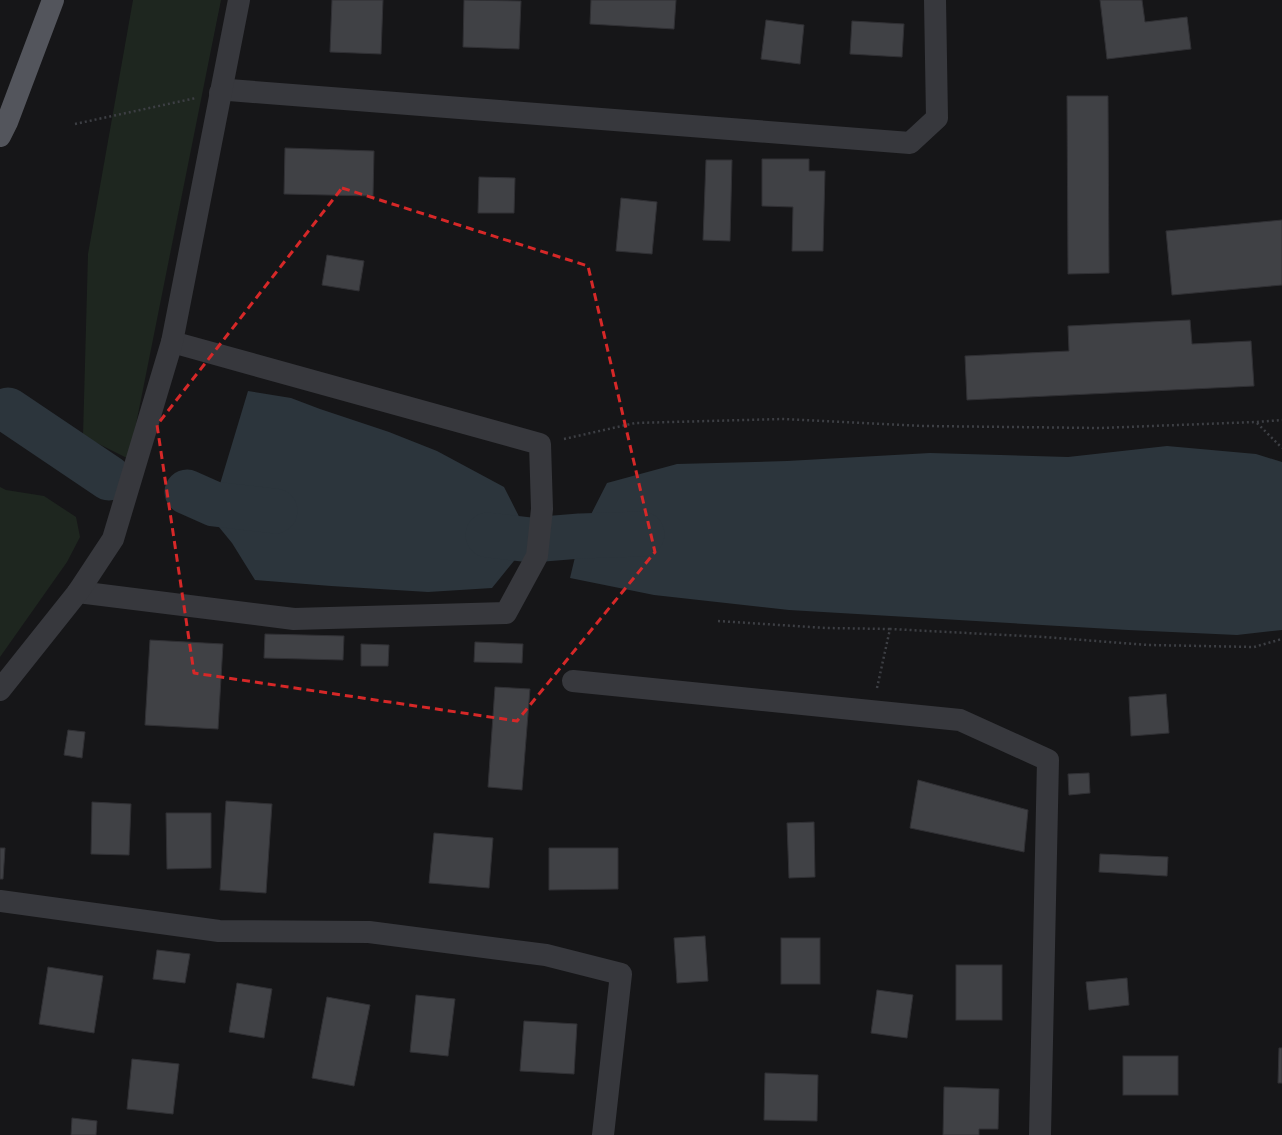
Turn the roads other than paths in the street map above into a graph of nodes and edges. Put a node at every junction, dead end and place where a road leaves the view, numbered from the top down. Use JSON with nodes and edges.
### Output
{"nodes":[{"id":1,"x":53,"y":0,"type":"edge"},
{"id":2,"x":239,"y":0,"type":"edge"},
{"id":3,"x":935,"y":0,"type":"edge"},
{"id":4,"x":220,"y":93,"type":"junction"},
{"id":5,"x":0,"y":136,"type":"edge"},
{"id":6,"x":172,"y":342,"type":"junction"},
{"id":7,"x":78,"y":592,"type":"junction"},
{"id":8,"x":573,"y":681,"type":"dead end"},
{"id":9,"x":0,"y":690,"type":"edge"},
{"id":10,"x":0,"y":901,"type":"edge"},
{"id":11,"x":603,"y":1135,"type":"edge"},
{"id":12,"x":1040,"y":1135,"type":"edge"}],
"edges":[{"from":1,"to":5,"type":"main road"},
{"from":2,"to":4,"type":"lane"},
{"from":3,"to":4,"type":"lane"},
{"from":4,"to":6,"type":"lane"},
{"from":6,"to":7,"type":"lane"},
{"from":6,"to":7,"type":"lane"},
{"from":7,"to":9,"type":"lane"},
{"from":8,"to":12,"type":"lane"},
{"from":10,"to":11,"type":"lane"}]}
